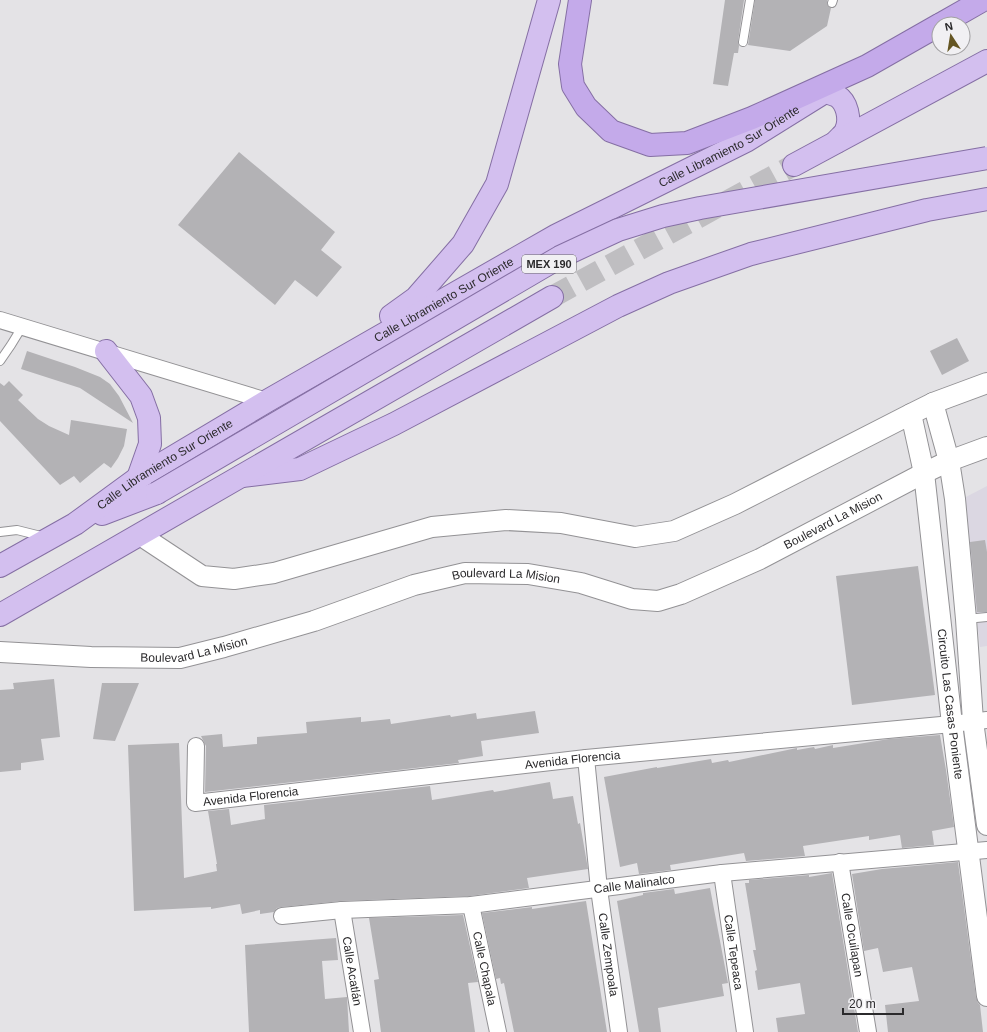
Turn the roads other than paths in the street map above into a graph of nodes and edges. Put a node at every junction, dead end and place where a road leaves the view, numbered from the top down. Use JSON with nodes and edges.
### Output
{"nodes":[{"id":1,"x":549,"y":0,"type":"edge"},
{"id":2,"x":580,"y":0,"type":"edge"},
{"id":3,"x":750,"y":0,"type":"edge"},
{"id":4,"x":983,"y":0,"type":"edge"},
{"id":5,"x":955,"y":16,"type":"edge"},
{"id":6,"x":931,"y":30,"type":"edge"},
{"id":7,"x":743,"y":42,"type":"dead end"},
{"id":8,"x":987,"y":61,"type":"edge"},
{"id":9,"x":867,"y":66,"type":"junction"},
{"id":10,"x":825,"y":92,"type":"junction"},
{"id":11,"x":836,"y":142,"type":"junction"},
{"id":12,"x":987,"y":158,"type":"edge"},
{"id":13,"x":794,"y":165,"type":"tunnel mouth"},
{"id":14,"x":987,"y":199,"type":"edge"},
{"id":15,"x":552,"y":297,"type":"tunnel mouth"},
{"id":16,"x":0,"y":320,"type":"edge"},
{"id":17,"x":22,"y":327,"type":"junction"},
{"id":18,"x":106,"y":351,"type":"junction"},
{"id":19,"x":0,"y":361,"type":"edge"},
{"id":20,"x":318,"y":372,"type":"junction"},
{"id":21,"x":987,"y":383,"type":"edge"},
{"id":22,"x":267,"y":401,"type":"junction"},
{"id":23,"x":933,"y":403,"type":"junction"},
{"id":24,"x":911,"y":414,"type":"junction"},
{"id":25,"x":987,"y":447,"type":"edge"},
{"id":26,"x":949,"y":461,"type":"junction"},
{"id":27,"x":924,"y":473,"type":"junction"},
{"id":28,"x":242,"y":476,"type":"junction"},
{"id":29,"x":138,"y":478,"type":"junction"},
{"id":30,"x":75,"y":524,"type":"junction"},
{"id":31,"x":0,"y":532,"type":"edge"},
{"id":32,"x":140,"y":535,"type":"junction"},
{"id":33,"x":50,"y":538,"type":"junction"},
{"id":34,"x":0,"y":566,"type":"edge"},
{"id":35,"x":0,"y":615,"type":"edge"},
{"id":36,"x":987,"y":618,"type":"edge"},
{"id":37,"x":966,"y":619,"type":"junction"},
{"id":38,"x":0,"y":652,"type":"edge"},
{"id":39,"x":980,"y":720,"type":"edge"},
{"id":40,"x":952,"y":724,"type":"junction"},
{"id":41,"x":196,"y":746,"type":"dead end"},
{"id":42,"x":586,"y":758,"type":"junction"},
{"id":43,"x":987,"y":825,"type":"edge"},
{"id":44,"x":978,"y":851,"type":"edge"},
{"id":45,"x":840,"y":862,"type":"junction"},
{"id":46,"x":722,"y":873,"type":"junction"},
{"id":47,"x":599,"y":889,"type":"junction"},
{"id":48,"x":471,"y":905,"type":"junction"},
{"id":49,"x":342,"y":910,"type":"junction"},
{"id":50,"x":282,"y":916,"type":"dead end"},
{"id":51,"x":987,"y":996,"type":"edge"},
{"id":52,"x":362,"y":1032,"type":"edge"},
{"id":53,"x":498,"y":1032,"type":"edge"},
{"id":54,"x":619,"y":1032,"type":"edge"},
{"id":55,"x":745,"y":1032,"type":"edge"},
{"id":56,"x":868,"y":1032,"type":"edge"}],
"edges":[{"from":1,"to":20,"type":"main road"},
{"from":2,"to":9,"type":"highway"},
{"from":3,"to":7,"type":"lane"},
{"from":4,"to":5,"type":"highway","name":"Calle Libramiento Sur Oriente"},
{"from":6,"to":9,"type":"highway","name":"Calle Libramiento Sur Oriente"},
{"from":8,"to":11,"type":"main road"},
{"from":9,"to":10,"type":"main road","name":"Calle Libramiento Sur Oriente"},
{"from":10,"to":11,"type":"main road"},
{"from":10,"to":20,"type":"main road","name":"Calle Libramiento Sur Oriente"},
{"from":11,"to":13,"type":"main road"},
{"from":12,"to":30,"type":"main road","number":"MEX 190","bridge":true},
{"from":14,"to":28,"type":"main road"},
{"from":15,"to":28,"type":"main road"},
{"from":16,"to":17,"type":"street"},
{"from":17,"to":18,"type":"street"},
{"from":17,"to":19,"type":"lane"},
{"from":18,"to":22,"type":"street"},
{"from":18,"to":29,"type":"main road"},
{"from":20,"to":22,"type":"main road","name":"Calle Libramiento Sur Oriente"},
{"from":21,"to":23,"type":"street"},
{"from":22,"to":29,"type":"main road","name":"Calle Libramiento Sur Oriente"},
{"from":23,"to":24,"type":"street"},
{"from":23,"to":26,"type":"street","name":"Circuito Las Casas Poniente"},
{"from":24,"to":27,"type":"street","name":"Circuito Las Casas Poniente"},
{"from":24,"to":32,"type":"street"},
{"from":25,"to":26,"type":"street","name":"Boulevard La Mision"},
{"from":26,"to":27,"type":"street","name":"Boulevard La Mision"},
{"from":26,"to":37,"type":"street","name":"Circuito Las Casas Poniente"},
{"from":27,"to":38,"type":"street","name":"Boulevard La Mision"},
{"from":27,"to":40,"type":"street","name":"Circuito Las Casas Poniente"},
{"from":28,"to":32,"type":"main road"},
{"from":29,"to":30,"type":"main road","name":"Calle Libramiento Sur Oriente"},
{"from":30,"to":33,"type":"main road","name":"Calle Libramiento Sur Oriente"},
{"from":31,"to":33,"type":"lane"},
{"from":32,"to":35,"type":"main road"},
{"from":33,"to":34,"type":"main road","name":"Calle Libramiento Sur Oriente"},
{"from":36,"to":37,"type":"lane"},
{"from":37,"to":39,"type":"street","name":"Circuito Las Casas Poniente"},
{"from":39,"to":40,"type":"street","name":"Avenida Florencia"},
{"from":39,"to":43,"type":"street","name":"Circuito Las Casas Poniente"},
{"from":40,"to":42,"type":"street","name":"Avenida Florencia"},
{"from":40,"to":44,"type":"street","name":"Circuito Las Casas Poniente"},
{"from":41,"to":42,"type":"street","name":"Avenida Florencia"},
{"from":42,"to":47,"type":"street","name":"Calle Zempoala"},
{"from":44,"to":45,"type":"street","name":"Calle Malinalco"},
{"from":44,"to":51,"type":"street","name":"Circuito Las Casas Poniente"},
{"from":45,"to":46,"type":"street","name":"Calle Malinalco"},
{"from":45,"to":56,"type":"street","name":"Calle Ocuilapan"},
{"from":46,"to":47,"type":"street","name":"Calle Malinalco"},
{"from":46,"to":55,"type":"street","name":"Calle Tepeaca"},
{"from":47,"to":48,"type":"street","name":"Calle Malinalco"},
{"from":47,"to":54,"type":"street","name":"Calle Zempoala"},
{"from":48,"to":49,"type":"street","name":"Calle Malinalco"},
{"from":48,"to":53,"type":"street","name":"Calle Chapala"},
{"from":49,"to":50,"type":"street","name":"Calle Malinalco"},
{"from":49,"to":52,"type":"street","name":"Calle Acatlán"}]}
